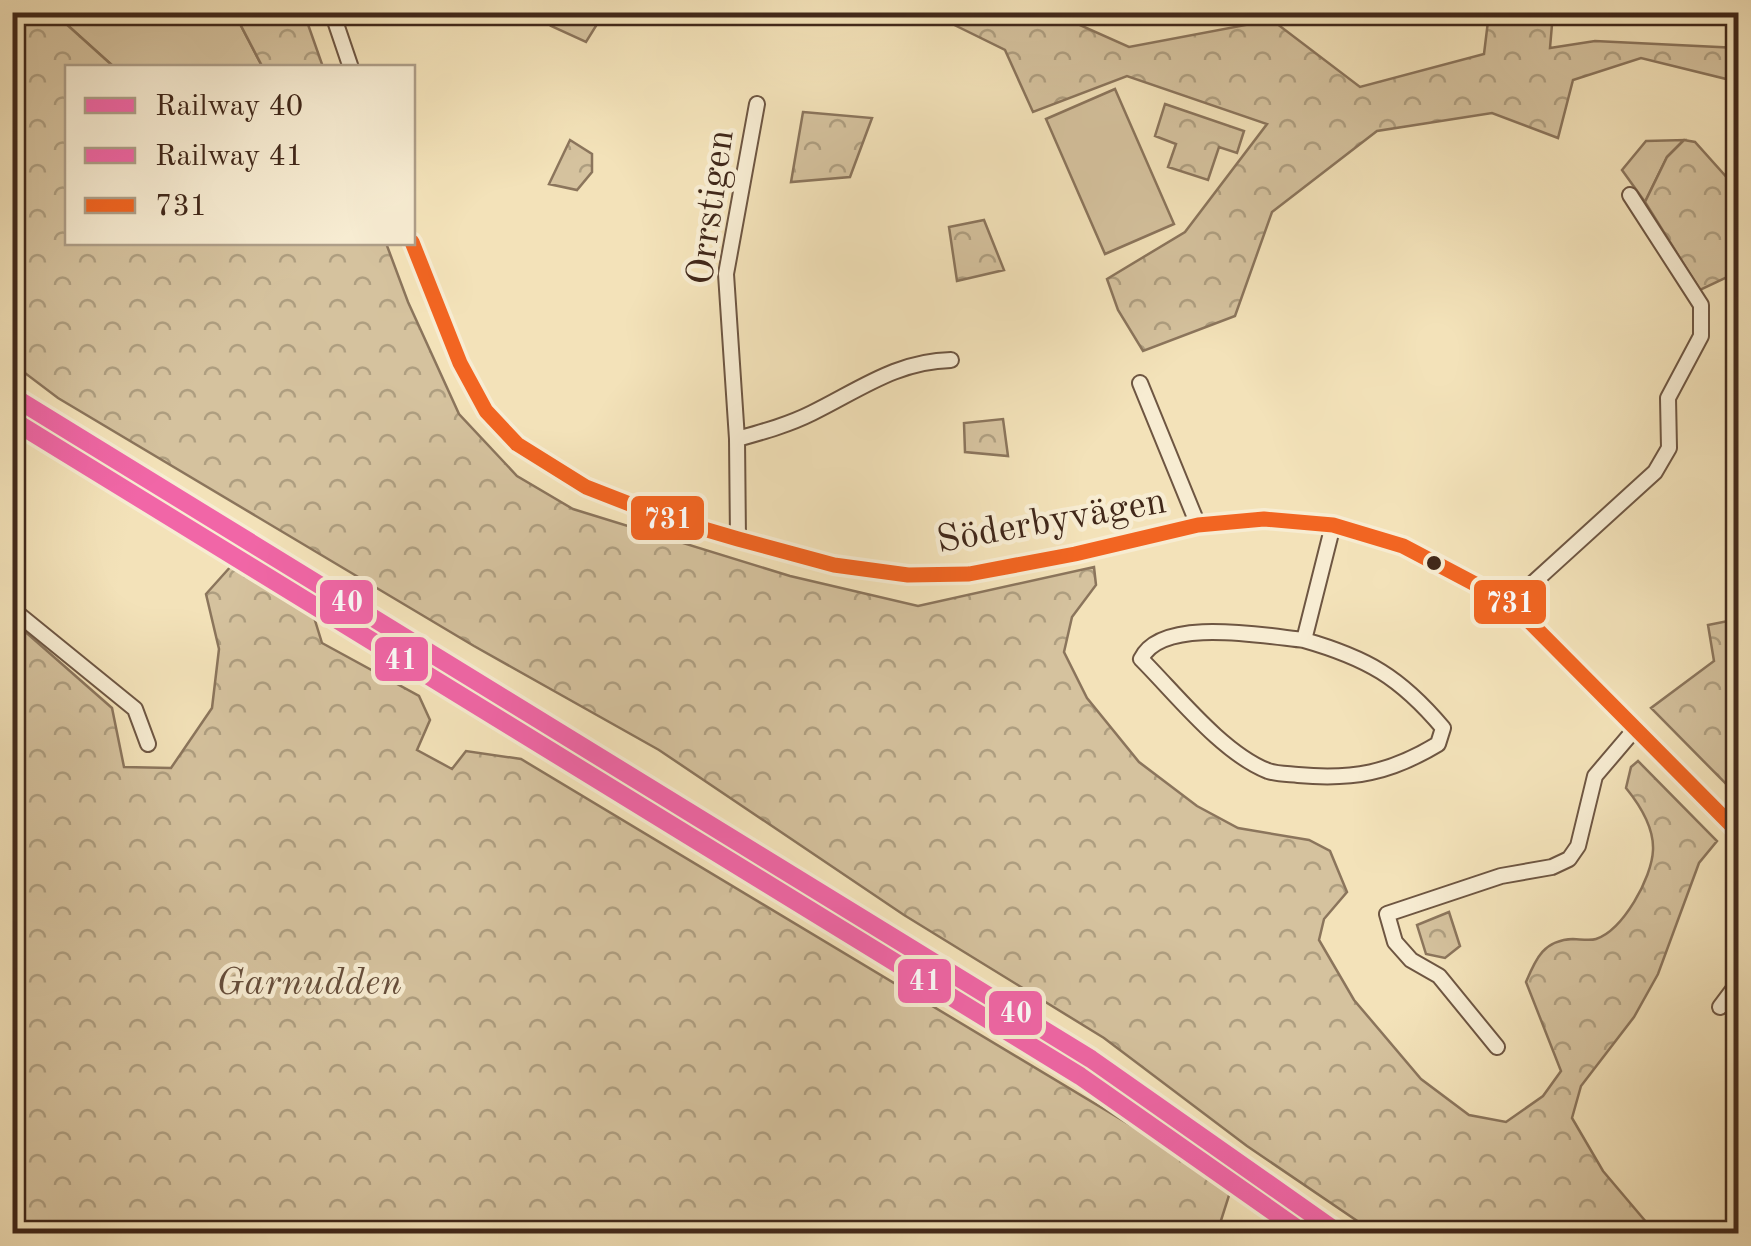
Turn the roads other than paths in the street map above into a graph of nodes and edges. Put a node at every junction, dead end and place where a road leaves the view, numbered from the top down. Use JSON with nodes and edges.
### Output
{"nodes":[{"id":1,"x":332,"y":12,"type":"edge"},
{"id":2,"x":350,"y":65,"type":"edge"},
{"id":3,"x":756,"y":104,"type":"dead end"},
{"id":4,"x":1630,"y":195,"type":"dead end"},
{"id":5,"x":413,"y":245,"type":"edge"},
{"id":6,"x":952,"y":360,"type":"dead end"},
{"id":7,"x":1140,"y":383,"type":"dead end"},
{"id":8,"x":737,"y":440,"type":"junction"},
{"id":9,"x":1198,"y":525,"type":"junction"},
{"id":10,"x":1332,"y":526,"type":"junction"},
{"id":11,"x":738,"y":539,"type":"junction"},
{"id":12,"x":1511,"y":603,"type":"junction"},
{"id":13,"x":12,"y":610,"type":"edge"},
{"id":14,"x":1304,"y":640,"type":"junction"},
{"id":15,"x":142,"y":727,"type":"junction"},
{"id":16,"x":158,"y":727,"type":"dead end"},
{"id":17,"x":1635,"y":729,"type":"junction"},
{"id":18,"x":148,"y":744,"type":"dead end"},
{"id":19,"x":1738,"y":832,"type":"edge"},
{"id":20,"x":1738,"y":983,"type":"edge"},
{"id":21,"x":1720,"y":1007,"type":"dead end"},
{"id":22,"x":1497,"y":1048,"type":"dead end"}],
"edges":[{"from":1,"to":2,"type":"street"},
{"from":3,"to":8,"type":"street","name":"Orrstigen"},
{"from":4,"to":12,"type":"street"},
{"from":5,"to":11,"type":"street","name":"Söderbyvägen"},
{"from":6,"to":8,"type":"street"},
{"from":7,"to":9,"type":"street"},
{"from":8,"to":11,"type":"street","name":"Orrstigen"},
{"from":9,"to":10,"type":"street","name":"Söderbyvägen"},
{"from":9,"to":11,"type":"street","name":"Söderbyvägen"},
{"from":10,"to":12,"type":"street","name":"Söderbyvägen"},
{"from":10,"to":14,"type":"street"},
{"from":12,"to":17,"type":"street","name":"Söderbyvägen"},
{"from":13,"to":15,"type":"street"},
{"from":14,"to":14,"type":"street"},
{"from":15,"to":16,"type":"street"},
{"from":15,"to":18,"type":"street"},
{"from":17,"to":19,"type":"street","name":"Söderbyvägen"},
{"from":17,"to":22,"type":"street"},
{"from":20,"to":21,"type":"street"}]}
